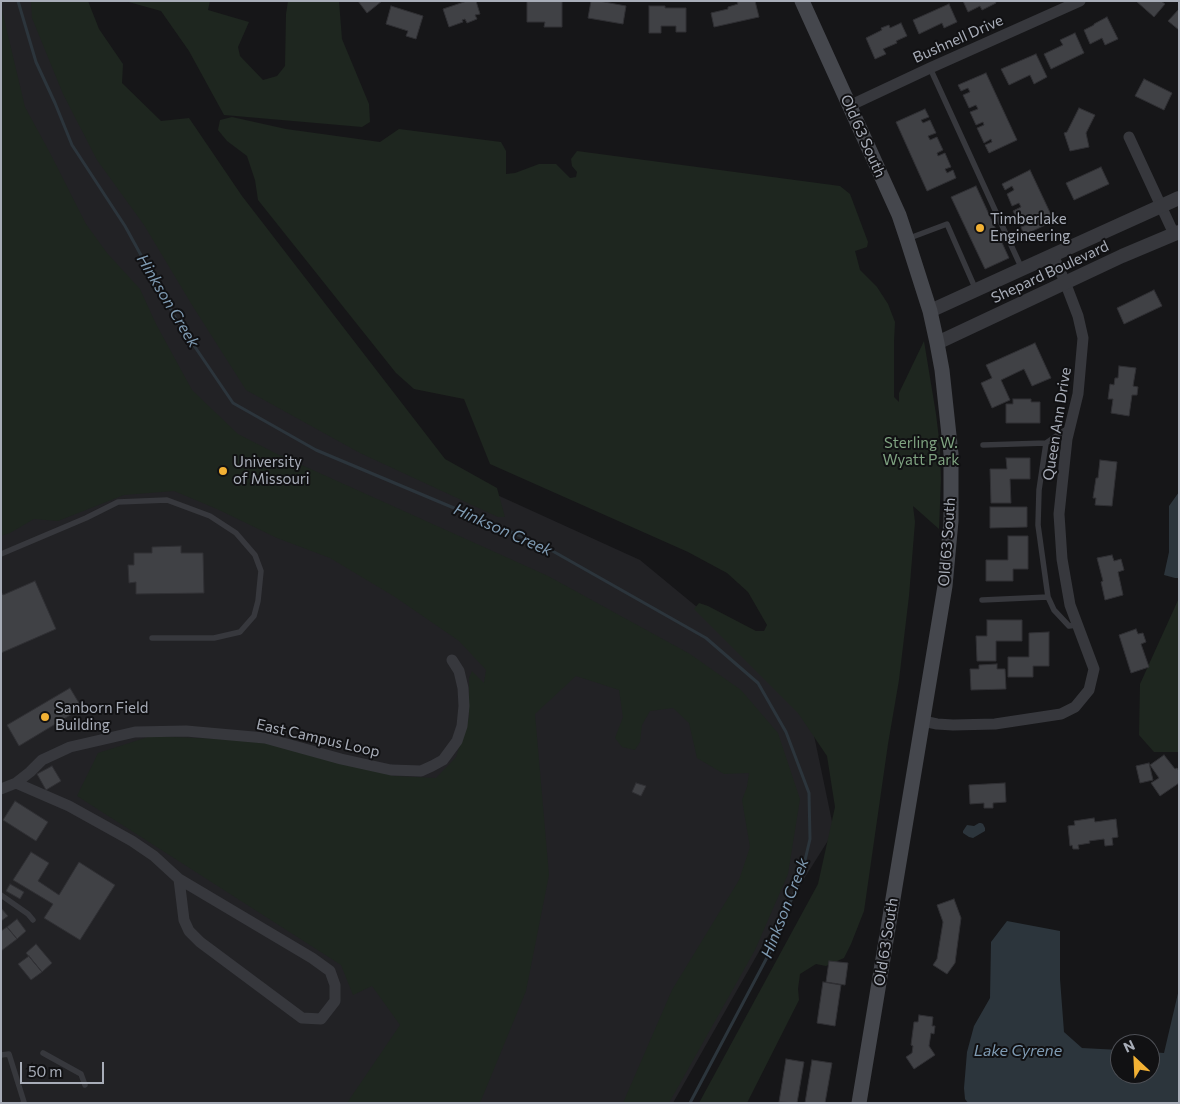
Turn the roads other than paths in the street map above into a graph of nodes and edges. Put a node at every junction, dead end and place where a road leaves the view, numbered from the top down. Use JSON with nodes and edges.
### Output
{"nodes":[{"id":1,"x":802,"y":1,"type":"edge"},
{"id":2,"x":1080,"y":1,"type":"edge"},
{"id":3,"x":930,"y":68,"type":"junction"},
{"id":4,"x":849,"y":106,"type":"junction"},
{"id":5,"x":1129,"y":137,"type":"dead end"},
{"id":6,"x":1179,"y":198,"type":"edge"},
{"id":7,"x":1161,"y":206,"type":"junction"},
{"id":8,"x":1176,"y":233,"type":"edge"},
{"id":9,"x":908,"y":239,"type":"junction"},
{"id":10,"x":1053,"y":255,"type":"junction"},
{"id":11,"x":1022,"y":268,"type":"junction"},
{"id":12,"x":1065,"y":282,"type":"junction"},
{"id":13,"x":976,"y":290,"type":"junction"},
{"id":14,"x":930,"y":311,"type":"junction"},
{"id":15,"x":937,"y":343,"type":"junction"},
{"id":16,"x":1070,"y":427,"type":"junction"},
{"id":17,"x":1046,"y":443,"type":"junction"},
{"id":18,"x":983,"y":445,"type":"dead end"},
{"id":19,"x":1,"y":554,"type":"edge"},
{"id":20,"x":1048,"y":597,"type":"junction"},
{"id":21,"x":982,"y":600,"type":"dead end"},
{"id":22,"x":1078,"y":625,"type":"junction"},
{"id":23,"x":152,"y":638,"type":"dead end"},
{"id":24,"x":452,"y":660,"type":"dead end"},
{"id":25,"x":923,"y":721,"type":"junction"},
{"id":26,"x":16,"y":783,"type":"junction"},
{"id":27,"x":1,"y":789,"type":"edge"},
{"id":28,"x":179,"y":879,"type":"junction"},
{"id":29,"x":1,"y":894,"type":"edge"},
{"id":30,"x":33,"y":920,"type":"dead end"},
{"id":31,"x":43,"y":1053,"type":"dead end"},
{"id":32,"x":1,"y":1055,"type":"edge"},
{"id":33,"x":85,"y":1085,"type":"dead end"},
{"id":34,"x":23,"y":1103,"type":"edge"},
{"id":35,"x":859,"y":1103,"type":"edge"}],
"edges":[{"from":1,"to":4,"type":"main road","name":"Old 63 South"},
{"from":2,"to":3,"type":"street","name":"Bushnell Drive"},
{"from":3,"to":4,"type":"street","name":"Bushnell Drive"},
{"from":3,"to":11,"type":"lane"},
{"from":4,"to":9,"type":"main road","name":"Old 63 South"},
{"from":5,"to":7,"type":"street"},
{"from":6,"to":7,"type":"street","name":"Shepard Boulevard"},
{"from":7,"to":8,"type":"street"},
{"from":7,"to":10,"type":"street","name":"Shepard Boulevard"},
{"from":8,"to":12,"type":"street","name":"Shepard Boulevard"},
{"from":9,"to":13,"type":"lane"},
{"from":9,"to":14,"type":"main road","name":"Old 63 South"},
{"from":10,"to":11,"type":"street","name":"Shepard Boulevard"},
{"from":10,"to":12,"type":"street","name":"Queen Ann Drive"},
{"from":11,"to":13,"type":"street","name":"Shepard Boulevard"},
{"from":12,"to":15,"type":"street","name":"Shepard Boulevard"},
{"from":12,"to":16,"type":"street","name":"Queen Ann Drive"},
{"from":13,"to":14,"type":"street","name":"Shepard Boulevard"},
{"from":14,"to":15,"type":"main road","name":"Old 63 South"},
{"from":15,"to":25,"type":"main road","name":"Old 63 South"},
{"from":16,"to":17,"type":"lane"},
{"from":16,"to":22,"type":"street","name":"Queen Ann Drive"},
{"from":17,"to":18,"type":"lane"},
{"from":17,"to":20,"type":"lane"},
{"from":19,"to":23,"type":"lane"},
{"from":20,"to":21,"type":"lane"},
{"from":20,"to":22,"type":"lane"},
{"from":22,"to":25,"type":"street","name":"Queen Ann Drive"},
{"from":24,"to":26,"type":"street","name":"East Campus Loop"},
{"from":25,"to":35,"type":"main road","name":"Old 63 South"},
{"from":26,"to":27,"type":"street","name":"East Campus Loop"},
{"from":26,"to":28,"type":"street"},
{"from":28,"to":28,"type":"street"},
{"from":29,"to":30,"type":"lane"},
{"from":31,"to":33,"type":"lane"},
{"from":32,"to":34,"type":"lane"}]}
